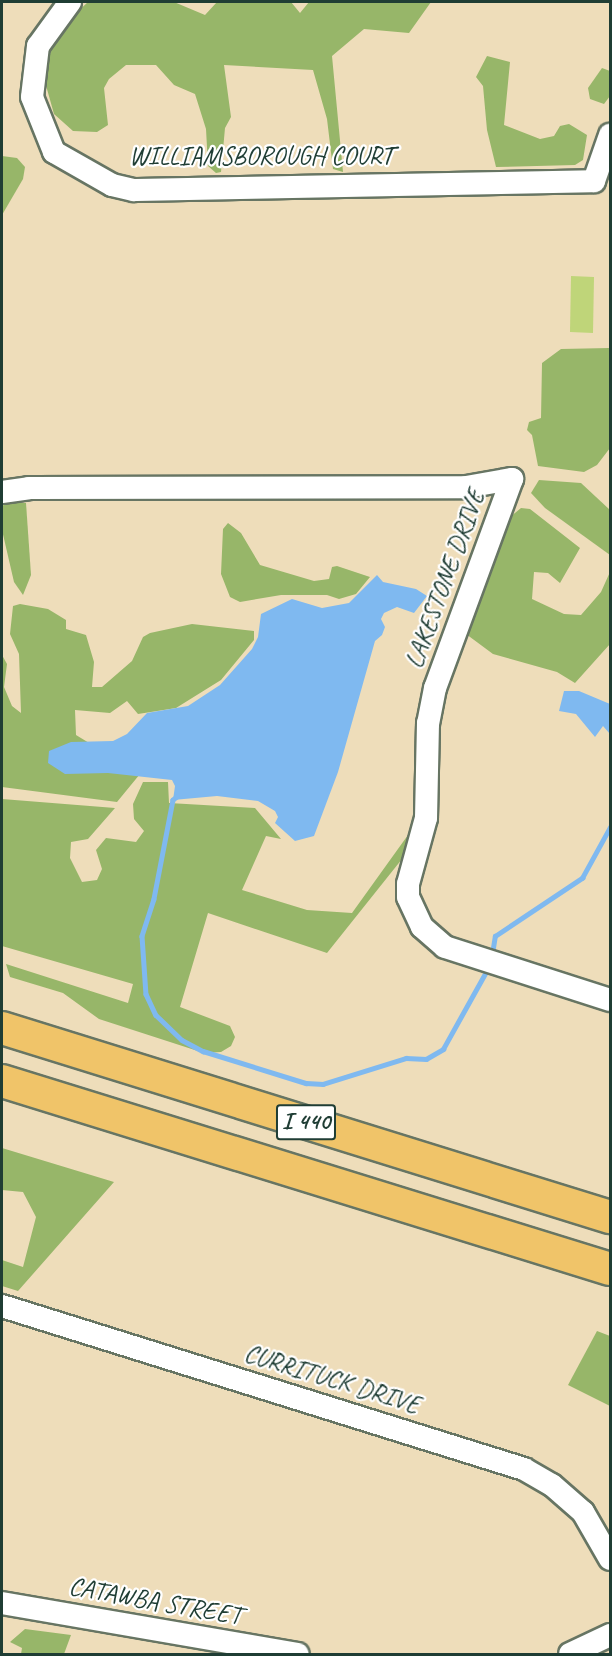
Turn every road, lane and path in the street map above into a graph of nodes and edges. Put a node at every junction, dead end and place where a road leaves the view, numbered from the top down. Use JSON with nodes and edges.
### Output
{"nodes":[{"id":1,"x":70,"y":2,"type":"edge"},
{"id":2,"x":610,"y":135,"type":"edge"},
{"id":3,"x":2,"y":492,"type":"edge"},
{"id":4,"x":610,"y":1000,"type":"edge"},
{"id":5,"x":2,"y":1028,"type":"edge"},
{"id":6,"x":2,"y":1081,"type":"edge"},
{"id":7,"x":610,"y":1217,"type":"edge"},
{"id":8,"x":610,"y":1269,"type":"edge"},
{"id":9,"x":2,"y":1306,"type":"edge"},
{"id":10,"x":610,"y":1559,"type":"edge"},
{"id":11,"x":2,"y":1603,"type":"edge"},
{"id":12,"x":610,"y":1635,"type":"edge"},
{"id":13,"x":298,"y":1654,"type":"edge"},
{"id":14,"x":570,"y":1654,"type":"edge"}],
"edges":[{"from":1,"to":2,"type":"street","name":"WILLIAMSBOROUGH COURT"},
{"from":3,"to":4,"type":"street","name":"LAKESTONE DRIVE"},
{"from":5,"to":7,"type":"highway","number":"I 440"},
{"from":6,"to":8,"type":"highway","number":"I 440"},
{"from":9,"to":10,"type":"street","name":"CURRITUCK DRIVE"},
{"from":11,"to":13,"type":"street","name":"CATAWBA STREET"},
{"from":12,"to":14,"type":"street"}]}
